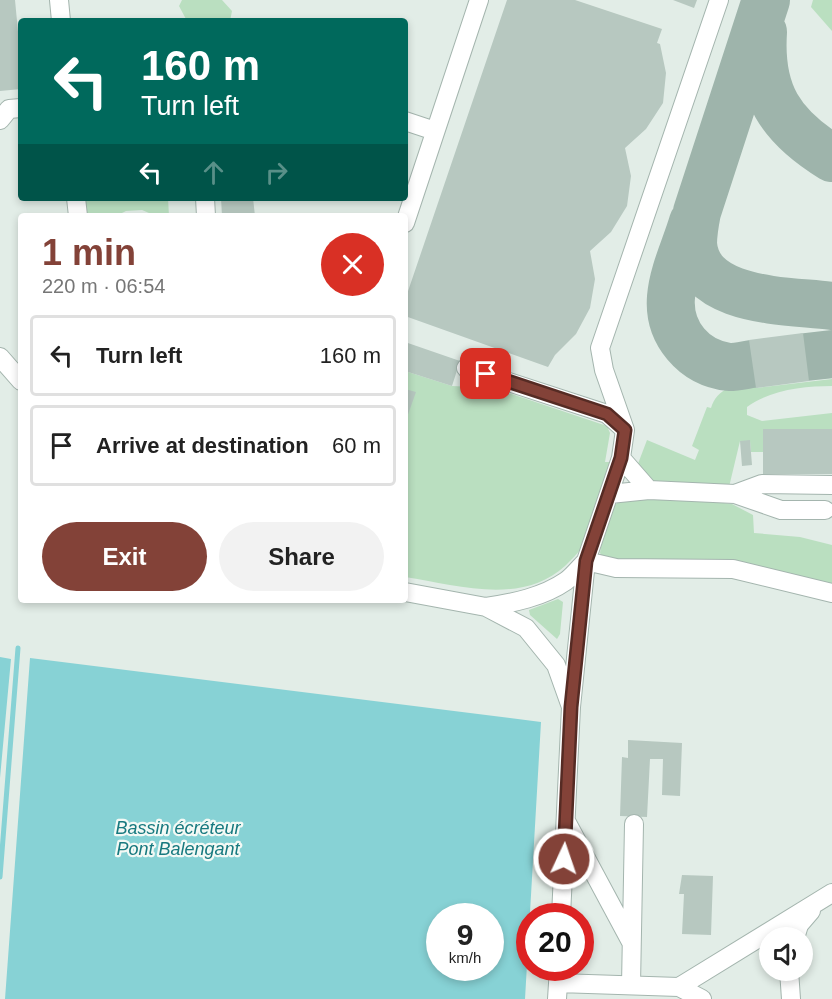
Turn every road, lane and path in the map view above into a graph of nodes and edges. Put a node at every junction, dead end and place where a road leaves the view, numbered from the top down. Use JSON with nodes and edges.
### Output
{"nodes":[{"id":1,"x":59,"y":0,"type":"edge"},
{"id":2,"x":479,"y":0,"type":"edge"},
{"id":3,"x":719,"y":0,"type":"edge"},
{"id":4,"x":60,"y":18,"type":"edge"},
{"id":5,"x":18,"y":108,"type":"edge"},
{"id":6,"x":0,"y":120,"type":"edge"},
{"id":7,"x":408,"y":122,"type":"edge"},
{"id":8,"x":435,"y":131,"type":"junction"},
{"id":9,"x":408,"y":214,"type":"edge"},
{"id":10,"x":0,"y":357,"type":"edge"},
{"id":11,"x":466,"y":368,"type":"dead end"},
{"id":12,"x":18,"y":378,"type":"edge"},
{"id":13,"x":625,"y":430,"type":"junction"},
{"id":14,"x":621,"y":458,"type":"junction"},
{"id":15,"x":832,"y":485,"type":"edge"},
{"id":16,"x":649,"y":490,"type":"junction"},
{"id":17,"x":610,"y":494,"type":"junction"},
{"id":18,"x":735,"y":494,"type":"junction"},
{"id":19,"x":825,"y":510,"type":"dead end"},
{"id":20,"x":586,"y":561,"type":"junction"},
{"id":21,"x":408,"y":593,"type":"edge"},
{"id":22,"x":832,"y":593,"type":"edge"},
{"id":23,"x":486,"y":608,"type":"junction"},
{"id":24,"x":571,"y":707,"type":"junction"},
{"id":25,"x":566,"y":820,"type":"junction"},
{"id":26,"x":634,"y":824,"type":"dead end"},
{"id":27,"x":826,"y":897,"type":"edge"},
{"id":28,"x":562,"y":903,"type":"edge"},
{"id":29,"x":799,"y":927,"type":"edge"},
{"id":30,"x":632,"y":944,"type":"junction"},
{"id":31,"x":790,"y":981,"type":"edge"},
{"id":32,"x":558,"y":983,"type":"edge"},
{"id":33,"x":631,"y":986,"type":"junction"},
{"id":34,"x":679,"y":987,"type":"junction"},
{"id":35,"x":608,"y":992,"type":"edge"},
{"id":36,"x":702,"y":999,"type":"edge"},
{"id":37,"x":791,"y":999,"type":"edge"}],
"edges":[{"from":1,"to":4,"type":"lane"},
{"from":2,"to":8,"type":"lane"},
{"from":3,"to":13,"type":"lane"},
{"from":5,"to":6,"type":"lane"},
{"from":7,"to":8,"type":"lane"},
{"from":8,"to":9,"type":"lane"},
{"from":10,"to":12,"type":"lane"},
{"from":11,"to":13,"type":"lane"},
{"from":13,"to":14,"type":"lane"},
{"from":14,"to":16,"type":"lane"},
{"from":14,"to":17,"type":"lane"},
{"from":15,"to":18,"type":"lane"},
{"from":16,"to":17,"type":"lane"},
{"from":16,"to":18,"type":"lane"},
{"from":17,"to":20,"type":"lane"},
{"from":18,"to":19,"type":"lane"},
{"from":20,"to":22,"type":"lane"},
{"from":20,"to":23,"type":"lane"},
{"from":20,"to":24,"type":"lane"},
{"from":21,"to":23,"type":"lane"},
{"from":23,"to":24,"type":"lane"},
{"from":24,"to":25,"type":"lane"},
{"from":25,"to":28,"type":"lane"},
{"from":25,"to":30,"type":"lane"},
{"from":26,"to":30,"type":"lane"},
{"from":27,"to":29,"type":"lane"},
{"from":27,"to":34,"type":"lane"},
{"from":30,"to":33,"type":"lane"},
{"from":31,"to":37,"type":"lane"},
{"from":32,"to":35,"type":"lane"},
{"from":33,"to":34,"type":"lane"},
{"from":33,"to":35,"type":"lane"},
{"from":34,"to":36,"type":"lane"}]}
